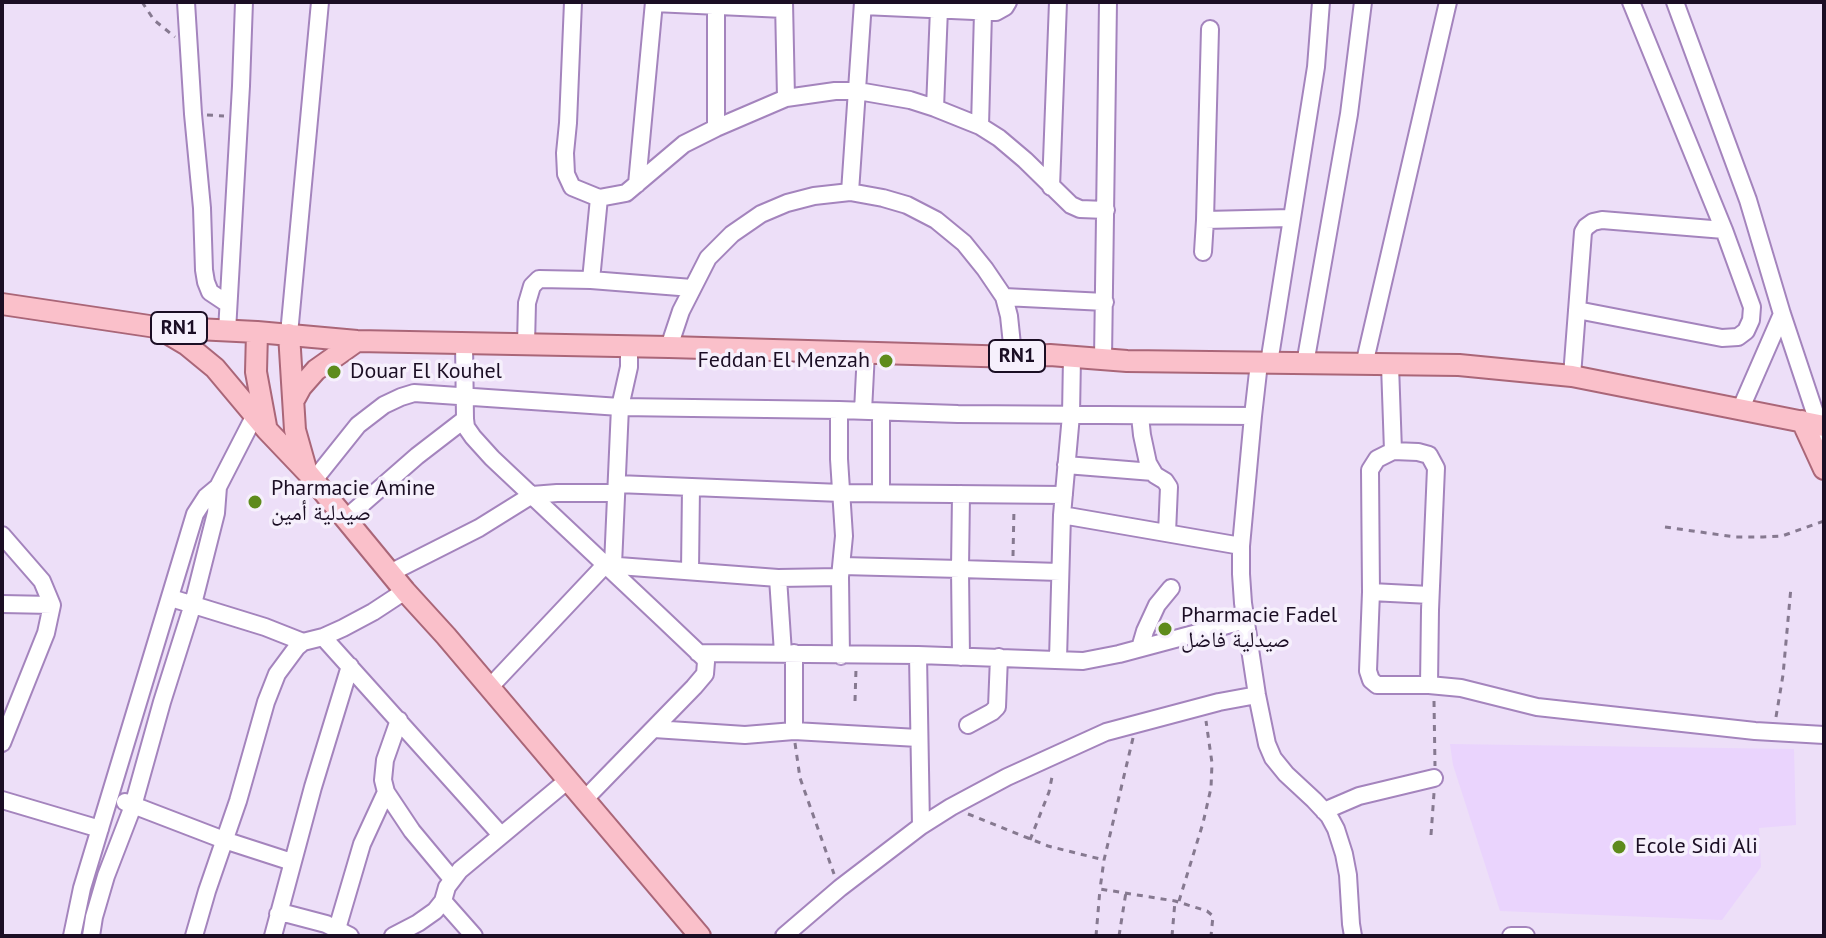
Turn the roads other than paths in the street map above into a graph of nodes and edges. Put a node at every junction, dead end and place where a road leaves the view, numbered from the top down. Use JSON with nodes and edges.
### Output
{"nodes":[{"id":1,"x":186,"y":2,"type":"edge"},
{"id":2,"x":244,"y":2,"type":"edge"},
{"id":3,"x":320,"y":2,"type":"edge"},
{"id":4,"x":573,"y":2,"type":"edge"},
{"id":5,"x":654,"y":2,"type":"edge"},
{"id":6,"x":1008,"y":2,"type":"edge"},
{"id":7,"x":1058,"y":2,"type":"edge"},
{"id":8,"x":1108,"y":2,"type":"edge"},
{"id":9,"x":1321,"y":2,"type":"edge"},
{"id":10,"x":1363,"y":2,"type":"edge"},
{"id":11,"x":1448,"y":2,"type":"edge"},
{"id":12,"x":1631,"y":2,"type":"edge"},
{"id":13,"x":1675,"y":2,"type":"edge"},
{"id":14,"x":863,"y":4,"type":"edge"},
{"id":15,"x":716,"y":5,"type":"junction"},
{"id":16,"x":784,"y":5,"type":"edge"},
{"id":17,"x":939,"y":9,"type":"junction"},
{"id":18,"x":983,"y":12,"type":"junction"},
{"id":19,"x":1210,"y":29,"type":"dead end"},
{"id":20,"x":858,"y":91,"type":"junction"},
{"id":21,"x":786,"y":98,"type":"junction"},
{"id":22,"x":935,"y":108,"type":"junction"},
{"id":23,"x":980,"y":126,"type":"junction"},
{"id":24,"x":716,"y":128,"type":"junction"},
{"id":25,"x":637,"y":184,"type":"junction"},
{"id":26,"x":1051,"y":187,"type":"junction"},
{"id":27,"x":850,"y":192,"type":"junction"},
{"id":28,"x":599,"y":198,"type":"junction"},
{"id":29,"x":1106,"y":210,"type":"junction"},
{"id":30,"x":1291,"y":218,"type":"junction"},
{"id":31,"x":1205,"y":220,"type":"junction"},
{"id":32,"x":1724,"y":230,"type":"junction"},
{"id":33,"x":1203,"y":252,"type":"dead end"},
{"id":34,"x":591,"y":280,"type":"junction"},
{"id":35,"x":692,"y":288,"type":"junction"},
{"id":36,"x":1004,"y":297,"type":"junction"},
{"id":37,"x":1105,"y":302,"type":"junction"},
{"id":38,"x":2,"y":304,"type":"edge"},
{"id":39,"x":228,"y":304,"type":"junction"},
{"id":40,"x":1577,"y":310,"type":"junction"},
{"id":41,"x":1782,"y":314,"type":"junction"},
{"id":42,"x":156,"y":327,"type":"junction"},
{"id":43,"x":227,"y":331,"type":"junction"},
{"id":44,"x":257,"y":332,"type":"junction"},
{"id":45,"x":289,"y":334,"type":"junction"},
{"id":46,"x":357,"y":341,"type":"junction"},
{"id":47,"x":464,"y":342,"type":"junction"},
{"id":48,"x":526,"y":344,"type":"junction"},
{"id":49,"x":629,"y":346,"type":"junction"},
{"id":50,"x":669,"y":347,"type":"junction"},
{"id":51,"x":866,"y":352,"type":"junction"},
{"id":52,"x":1016,"y":357,"type":"junction"},
{"id":53,"x":1072,"y":357,"type":"junction"},
{"id":54,"x":1103,"y":359,"type":"junction"},
{"id":55,"x":1264,"y":363,"type":"junction"},
{"id":56,"x":1305,"y":364,"type":"junction"},
{"id":57,"x":1364,"y":365,"type":"junction"},
{"id":58,"x":1390,"y":365,"type":"junction"},
{"id":59,"x":1572,"y":376,"type":"junction"},
{"id":60,"x":463,"y":396,"type":"junction"},
{"id":61,"x":295,"y":398,"type":"junction"},
{"id":62,"x":620,"y":407,"type":"junction"},
{"id":63,"x":1741,"y":408,"type":"junction"},
{"id":64,"x":839,"y":410,"type":"junction"},
{"id":65,"x":863,"y":411,"type":"junction"},
{"id":66,"x":881,"y":412,"type":"junction"},
{"id":67,"x":1071,"y":415,"type":"junction"},
{"id":68,"x":1140,"y":416,"type":"junction"},
{"id":69,"x":1253,"y":416,"type":"junction"},
{"id":70,"x":465,"y":419,"type":"junction"},
{"id":71,"x":261,"y":422,"type":"junction"},
{"id":72,"x":1818,"y":428,"type":"edge"},
{"id":73,"x":1393,"y":451,"type":"junction"},
{"id":74,"x":1066,"y":465,"type":"junction"},
{"id":75,"x":1824,"y":469,"type":"edge"},
{"id":76,"x":1153,"y":472,"type":"junction"},
{"id":77,"x":310,"y":476,"type":"junction"},
{"id":78,"x":218,"y":487,"type":"junction"},
{"id":79,"x":691,"y":487,"type":"junction"},
{"id":80,"x":616,"y":489,"type":"junction"},
{"id":81,"x":841,"y":493,"type":"junction"},
{"id":82,"x":881,"y":493,"type":"junction"},
{"id":83,"x":961,"y":494,"type":"junction"},
{"id":84,"x":532,"y":495,"type":"junction"},
{"id":85,"x":1064,"y":495,"type":"junction"},
{"id":86,"x":1062,"y":515,"type":"junction"},
{"id":87,"x":345,"y":519,"type":"junction"},
{"id":88,"x":1167,"y":533,"type":"junction"},
{"id":89,"x":2,"y":535,"type":"edge"},
{"id":90,"x":1241,"y":546,"type":"junction"},
{"id":91,"x":609,"y":565,"type":"junction"},
{"id":92,"x":960,"y":569,"type":"junction"},
{"id":93,"x":690,"y":571,"type":"junction"},
{"id":94,"x":841,"y":572,"type":"junction"},
{"id":95,"x":1060,"y":572,"type":"junction"},
{"id":96,"x":390,"y":573,"type":"junction"},
{"id":97,"x":778,"y":578,"type":"junction"},
{"id":98,"x":1171,"y":588,"type":"dead end"},
{"id":99,"x":405,"y":591,"type":"junction"},
{"id":100,"x":1371,"y":592,"type":"junction"},
{"id":101,"x":1430,"y":595,"type":"junction"},
{"id":102,"x":171,"y":598,"type":"junction"},
{"id":103,"x":2,"y":604,"type":"edge"},
{"id":104,"x":193,"y":604,"type":"junction"},
{"id":105,"x":52,"y":605,"type":"junction"},
{"id":106,"x":1246,"y":620,"type":"junction"},
{"id":107,"x":323,"y":637,"type":"junction"},
{"id":108,"x":303,"y":642,"type":"junction"},
{"id":109,"x":1140,"y":648,"type":"junction"},
{"id":110,"x":698,"y":653,"type":"junction"},
{"id":111,"x":788,"y":653,"type":"junction"},
{"id":112,"x":918,"y":655,"type":"junction"},
{"id":113,"x":849,"y":656,"type":"junction"},
{"id":114,"x":961,"y":657,"type":"junction"},
{"id":115,"x":999,"y":657,"type":"junction"},
{"id":116,"x":1058,"y":659,"type":"junction"},
{"id":117,"x":350,"y":666,"type":"junction"},
{"id":118,"x":1431,"y":685,"type":"junction"},
{"id":119,"x":489,"y":688,"type":"junction"},
{"id":120,"x":1257,"y":695,"type":"junction"},
{"id":121,"x":399,"y":720,"type":"junction"},
{"id":122,"x":968,"y":725,"type":"dead end"},
{"id":123,"x":654,"y":729,"type":"junction"},
{"id":124,"x":794,"y":731,"type":"junction"},
{"id":125,"x":1824,"y":735,"type":"edge"},
{"id":126,"x":918,"y":738,"type":"junction"},
{"id":127,"x":2,"y":743,"type":"edge"},
{"id":128,"x":1434,"y":778,"type":"road end"},
{"id":129,"x":568,"y":780,"type":"junction"},
{"id":130,"x":386,"y":792,"type":"junction"},
{"id":131,"x":110,"y":797,"type":"junction"},
{"id":132,"x":2,"y":800,"type":"edge"},
{"id":133,"x":584,"y":800,"type":"junction"},
{"id":134,"x":133,"y":806,"type":"junction"},
{"id":135,"x":1324,"y":811,"type":"junction"},
{"id":136,"x":921,"y":826,"type":"junction"},
{"id":137,"x":100,"y":829,"type":"junction"},
{"id":138,"x":501,"y":835,"type":"junction"},
{"id":139,"x":224,"y":840,"type":"junction"},
{"id":140,"x":292,"y":862,"type":"junction"},
{"id":141,"x":452,"y":879,"type":"junction"},
{"id":142,"x":443,"y":901,"type":"junction"},
{"id":143,"x":278,"y":914,"type":"junction"},
{"id":144,"x":344,"y":932,"type":"edge"},
{"id":145,"x":72,"y":936,"type":"edge"},
{"id":146,"x":91,"y":936,"type":"edge"},
{"id":147,"x":194,"y":936,"type":"edge"},
{"id":148,"x":273,"y":936,"type":"edge"},
{"id":149,"x":393,"y":936,"type":"edge"},
{"id":150,"x":474,"y":936,"type":"edge"},
{"id":151,"x":700,"y":936,"type":"edge"},
{"id":152,"x":784,"y":936,"type":"edge"},
{"id":153,"x":1353,"y":936,"type":"edge"},
{"id":154,"x":1511,"y":936,"type":"edge"},
{"id":155,"x":1526,"y":936,"type":"edge"}],
"edges":[{"from":1,"to":39,"type":"street"},
{"from":2,"to":39,"type":"street"},
{"from":3,"to":45,"type":"street"},
{"from":4,"to":28,"type":"street"},
{"from":5,"to":15,"type":"street"},
{"from":5,"to":25,"type":"street"},
{"from":6,"to":18,"type":"street"},
{"from":7,"to":26,"type":"street"},
{"from":8,"to":29,"type":"street"},
{"from":9,"to":30,"type":"street"},
{"from":10,"to":56,"type":"street"},
{"from":11,"to":57,"type":"street"},
{"from":12,"to":32,"type":"street"},
{"from":13,"to":41,"type":"street"},
{"from":14,"to":17,"type":"street"},
{"from":14,"to":20,"type":"street"},
{"from":15,"to":16,"type":"street"},
{"from":15,"to":24,"type":"street"},
{"from":16,"to":21,"type":"street"},
{"from":17,"to":18,"type":"street"},
{"from":17,"to":22,"type":"street"},
{"from":18,"to":23,"type":"street"},
{"from":19,"to":31,"type":"street"},
{"from":20,"to":21,"type":"street"},
{"from":20,"to":22,"type":"street"},
{"from":20,"to":27,"type":"street"},
{"from":21,"to":24,"type":"street"},
{"from":22,"to":23,"type":"street"},
{"from":23,"to":26,"type":"street"},
{"from":24,"to":25,"type":"street"},
{"from":25,"to":28,"type":"street"},
{"from":26,"to":29,"type":"street"},
{"from":27,"to":35,"type":"street"},
{"from":27,"to":36,"type":"street"},
{"from":28,"to":34,"type":"street"},
{"from":29,"to":37,"type":"street"},
{"from":30,"to":31,"type":"street"},
{"from":30,"to":55,"type":"street"},
{"from":31,"to":33,"type":"street"},
{"from":32,"to":40,"type":"street"},
{"from":32,"to":40,"type":"street"},
{"from":34,"to":35,"type":"street"},
{"from":34,"to":48,"type":"street"},
{"from":35,"to":50,"type":"street"},
{"from":36,"to":37,"type":"street"},
{"from":36,"to":52,"type":"street"},
{"from":37,"to":54,"type":"street"},
{"from":38,"to":42,"type":"main road","number":"RN1"},
{"from":39,"to":43,"type":"street"},
{"from":40,"to":59,"type":"street"},
{"from":41,"to":63,"type":"street"},
{"from":41,"to":72,"type":"street"},
{"from":42,"to":43,"type":"main road","number":"RN1"},
{"from":42,"to":71,"type":"main road"},
{"from":43,"to":44,"type":"main road","number":"RN1"},
{"from":44,"to":45,"type":"main road","number":"RN1"},
{"from":44,"to":71,"type":"main road"},
{"from":45,"to":46,"type":"main road","number":"RN1"},
{"from":45,"to":61,"type":"main road"},
{"from":46,"to":47,"type":"main road","number":"RN1"},
{"from":46,"to":61,"type":"main road"},
{"from":47,"to":48,"type":"main road","number":"RN1"},
{"from":47,"to":60,"type":"street"},
{"from":48,"to":49,"type":"main road","number":"RN1"},
{"from":49,"to":50,"type":"main road","number":"RN1"},
{"from":49,"to":62,"type":"street"},
{"from":50,"to":51,"type":"main road","number":"RN1"},
{"from":51,"to":52,"type":"main road","number":"RN1"},
{"from":51,"to":65,"type":"street"},
{"from":52,"to":53,"type":"main road","number":"RN1"},
{"from":53,"to":54,"type":"main road","number":"RN1"},
{"from":53,"to":67,"type":"street"},
{"from":54,"to":55,"type":"main road","number":"RN1"},
{"from":55,"to":56,"type":"main road","number":"RN1"},
{"from":55,"to":69,"type":"street"},
{"from":56,"to":57,"type":"main road","number":"RN1"},
{"from":57,"to":58,"type":"main road","number":"RN1"},
{"from":58,"to":59,"type":"main road","number":"RN1"},
{"from":58,"to":73,"type":"street"},
{"from":59,"to":63,"type":"main road","number":"RN1"},
{"from":60,"to":62,"type":"street"},
{"from":60,"to":70,"type":"street"},
{"from":60,"to":77,"type":"street"},
{"from":61,"to":77,"type":"main road"},
{"from":62,"to":64,"type":"street"},
{"from":62,"to":80,"type":"street"},
{"from":63,"to":72,"type":"main road","number":"RN1"},
{"from":64,"to":65,"type":"street"},
{"from":64,"to":81,"type":"street"},
{"from":65,"to":66,"type":"street"},
{"from":66,"to":67,"type":"street"},
{"from":66,"to":82,"type":"street"},
{"from":67,"to":68,"type":"street"},
{"from":67,"to":74,"type":"street"},
{"from":68,"to":69,"type":"street"},
{"from":68,"to":76,"type":"street"},
{"from":69,"to":90,"type":"street"},
{"from":70,"to":84,"type":"street"},
{"from":70,"to":87,"type":"street"},
{"from":71,"to":77,"type":"main road"},
{"from":71,"to":78,"type":"street"},
{"from":72,"to":75,"type":"main road"},
{"from":73,"to":100,"type":"street"},
{"from":73,"to":101,"type":"street"},
{"from":74,"to":76,"type":"street"},
{"from":74,"to":85,"type":"street"},
{"from":76,"to":88,"type":"street"},
{"from":77,"to":87,"type":"main road"},
{"from":78,"to":102,"type":"street"},
{"from":78,"to":104,"type":"street"},
{"from":79,"to":80,"type":"street"},
{"from":79,"to":81,"type":"street"},
{"from":79,"to":93,"type":"street"},
{"from":80,"to":84,"type":"street"},
{"from":80,"to":91,"type":"street"},
{"from":81,"to":82,"type":"street"},
{"from":81,"to":94,"type":"street"},
{"from":82,"to":83,"type":"street"},
{"from":83,"to":85,"type":"street"},
{"from":83,"to":92,"type":"street"},
{"from":84,"to":91,"type":"street"},
{"from":84,"to":96,"type":"street"},
{"from":85,"to":86,"type":"street"},
{"from":86,"to":88,"type":"street"},
{"from":86,"to":95,"type":"street"},
{"from":87,"to":96,"type":"main road"},
{"from":88,"to":90,"type":"street"},
{"from":89,"to":105,"type":"street"},
{"from":90,"to":106,"type":"street"},
{"from":91,"to":93,"type":"street"},
{"from":91,"to":110,"type":"street"},
{"from":91,"to":119,"type":"street"},
{"from":92,"to":94,"type":"street"},
{"from":92,"to":95,"type":"street"},
{"from":92,"to":114,"type":"street"},
{"from":93,"to":97,"type":"street"},
{"from":94,"to":97,"type":"street"},
{"from":94,"to":113,"type":"street"},
{"from":95,"to":116,"type":"street"},
{"from":96,"to":99,"type":"main road"},
{"from":97,"to":111,"type":"street"},
{"from":98,"to":109,"type":"street"},
{"from":99,"to":107,"type":"street"},
{"from":99,"to":119,"type":"main road"},
{"from":100,"to":101,"type":"street"},
{"from":100,"to":118,"type":"street"},
{"from":101,"to":118,"type":"street"},
{"from":102,"to":104,"type":"street"},
{"from":102,"to":131,"type":"street"},
{"from":103,"to":105,"type":"street"},
{"from":104,"to":108,"type":"street"},
{"from":104,"to":134,"type":"street"},
{"from":105,"to":127,"type":"street"},
{"from":106,"to":109,"type":"street"},
{"from":106,"to":120,"type":"street"},
{"from":107,"to":108,"type":"street"},
{"from":107,"to":117,"type":"street"},
{"from":108,"to":139,"type":"street"},
{"from":109,"to":116,"type":"street"},
{"from":110,"to":111,"type":"street"},
{"from":110,"to":123,"type":"street"},
{"from":111,"to":113,"type":"street"},
{"from":111,"to":124,"type":"street"},
{"from":112,"to":113,"type":"street"},
{"from":112,"to":114,"type":"street"},
{"from":112,"to":126,"type":"street"},
{"from":114,"to":115,"type":"street"},
{"from":115,"to":116,"type":"street"},
{"from":115,"to":122,"type":"street"},
{"from":117,"to":121,"type":"street"},
{"from":117,"to":140,"type":"street"},
{"from":118,"to":125,"type":"street"},
{"from":119,"to":129,"type":"main road"},
{"from":120,"to":135,"type":"street"},
{"from":120,"to":136,"type":"street"},
{"from":121,"to":130,"type":"street"},
{"from":121,"to":138,"type":"street"},
{"from":123,"to":124,"type":"street"},
{"from":123,"to":133,"type":"street"},
{"from":124,"to":126,"type":"street"},
{"from":126,"to":136,"type":"street"},
{"from":128,"to":135,"type":"street"},
{"from":129,"to":133,"type":"main road"},
{"from":129,"to":138,"type":"street"},
{"from":130,"to":141,"type":"street"},
{"from":130,"to":144,"type":"street"},
{"from":131,"to":134,"type":"street"},
{"from":131,"to":137,"type":"street"},
{"from":132,"to":137,"type":"street"},
{"from":133,"to":151,"type":"main road"},
{"from":134,"to":139,"type":"street"},
{"from":134,"to":146,"type":"street"},
{"from":135,"to":153,"type":"street"},
{"from":136,"to":152,"type":"street"},
{"from":137,"to":145,"type":"street"},
{"from":138,"to":141,"type":"street"},
{"from":139,"to":140,"type":"street"},
{"from":139,"to":147,"type":"street"},
{"from":140,"to":143,"type":"street"},
{"from":141,"to":142,"type":"street"},
{"from":142,"to":149,"type":"street"},
{"from":142,"to":150,"type":"street"},
{"from":143,"to":144,"type":"street"},
{"from":143,"to":148,"type":"street"},
{"from":154,"to":155,"type":"street"}]}
